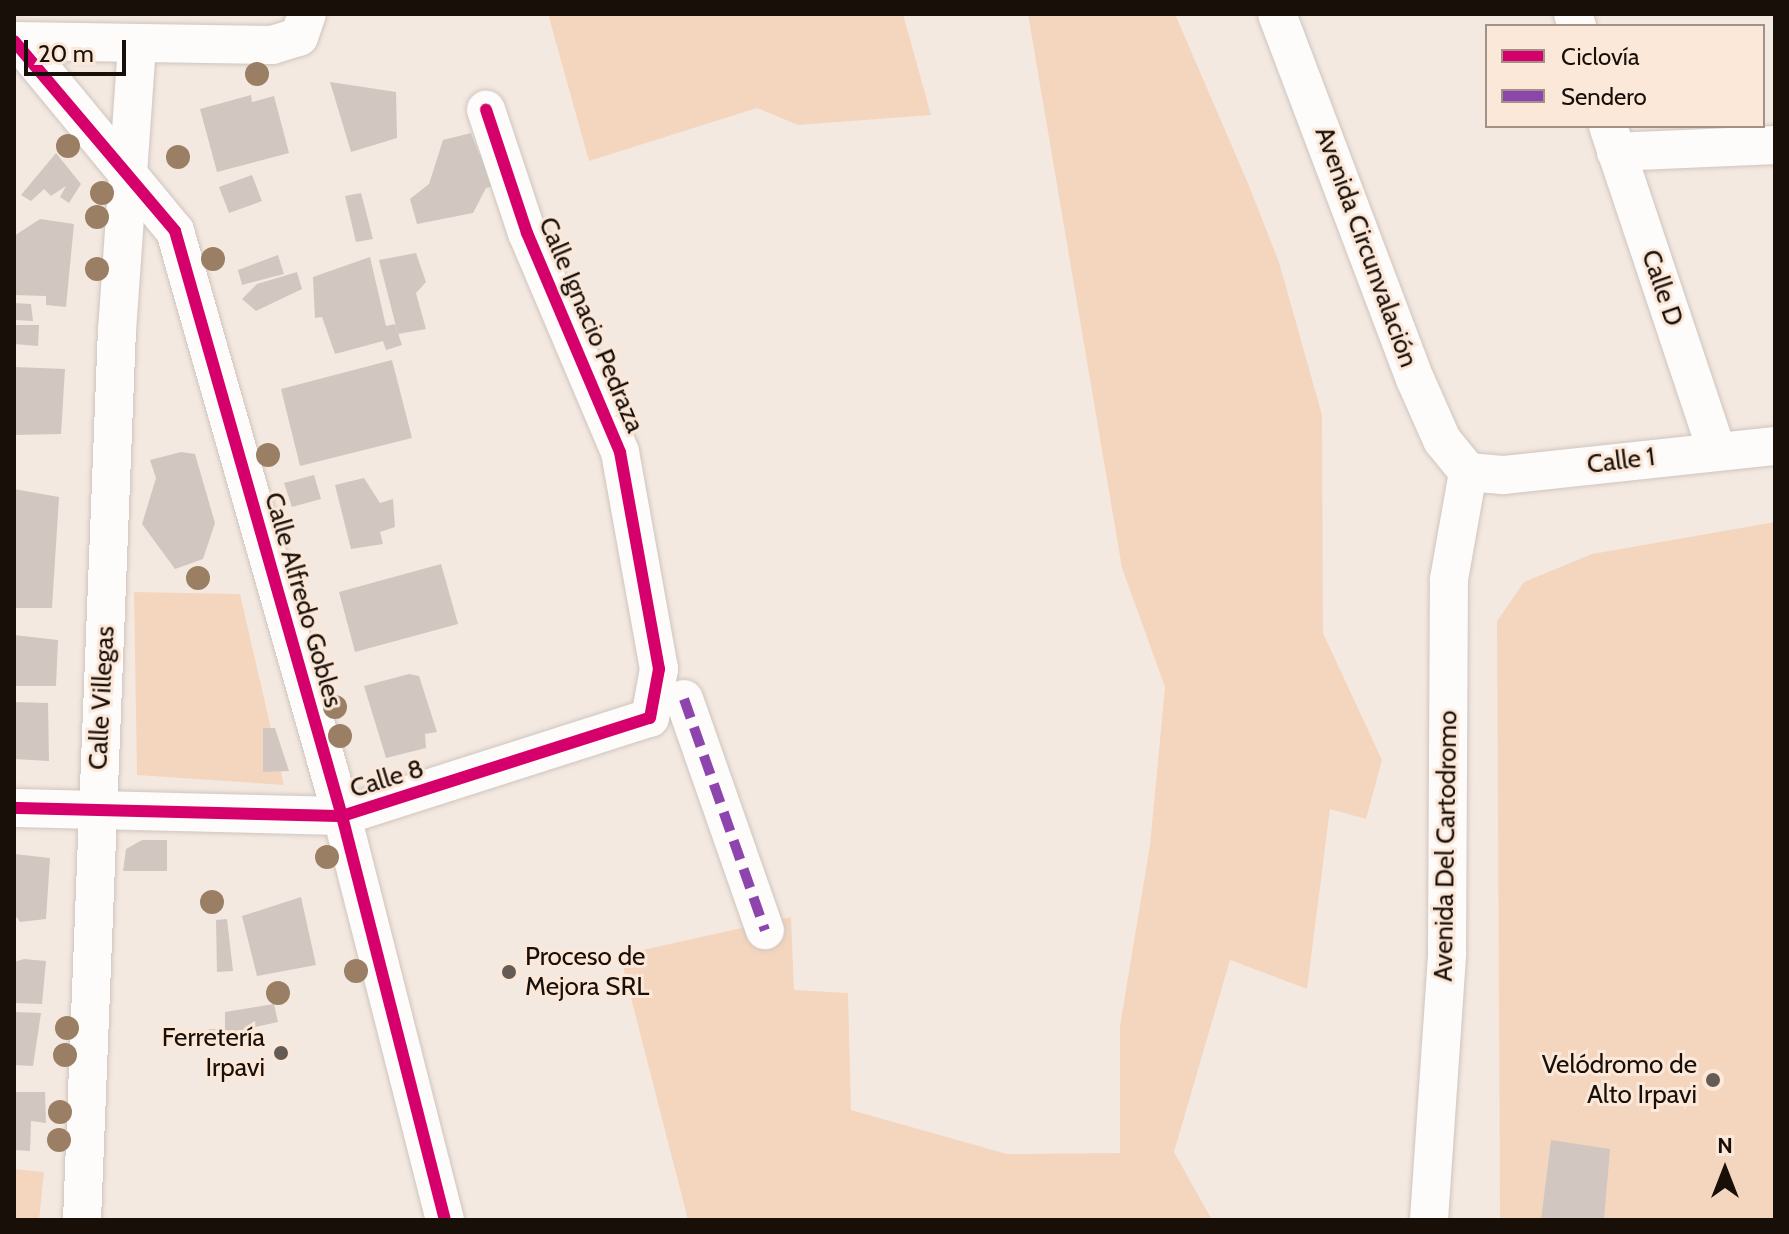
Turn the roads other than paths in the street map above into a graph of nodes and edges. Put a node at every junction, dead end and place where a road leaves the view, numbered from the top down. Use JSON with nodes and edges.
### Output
{"nodes":[{"id":1,"x":1277,"y":14,"type":"edge"},
{"id":2,"x":303,"y":26,"type":"edge"},
{"id":3,"x":16,"y":42,"type":"edge"},
{"id":4,"x":137,"y":48,"type":"junction"},
{"id":5,"x":486,"y":110,"type":"dead end"},
{"id":6,"x":1612,"y":139,"type":"edge"},
{"id":7,"x":1775,"y":145,"type":"edge"},
{"id":8,"x":129,"y":176,"type":"junction"},
{"id":9,"x":1775,"y":446,"type":"edge"},
{"id":10,"x":1716,"y":449,"type":"junction"},
{"id":11,"x":1468,"y":472,"type":"junction"},
{"id":12,"x":670,"y":700,"type":"junction"},
{"id":13,"x":14,"y":808,"type":"edge"},
{"id":14,"x":97,"y":812,"type":"junction"},
{"id":15,"x":342,"y":816,"type":"junction"},
{"id":16,"x":765,"y":930,"type":"dead end"},
{"id":17,"x":82,"y":1220,"type":"edge"},
{"id":18,"x":445,"y":1220,"type":"edge"},
{"id":19,"x":1429,"y":1220,"type":"edge"}],
"edges":[{"from":1,"to":11,"type":"street","name":"Avenida Circunvalación"},
{"from":2,"to":4,"type":"street"},
{"from":3,"to":4,"type":"street"},
{"from":3,"to":8,"type":"street","name":"Calle Alfredo Gobles"},
{"from":4,"to":8,"type":"street","name":"Calle Villegas"},
{"from":5,"to":12,"type":"street","name":"Calle Ignacio Pedraza"},
{"from":6,"to":7,"type":"street"},
{"from":6,"to":10,"type":"street","name":"Calle D"},
{"from":8,"to":14,"type":"street","name":"Calle Villegas"},
{"from":8,"to":15,"type":"street","name":"Calle Alfredo Gobles"},
{"from":9,"to":10,"type":"street","name":"Calle 1"},
{"from":10,"to":11,"type":"street","name":"Calle 1"},
{"from":11,"to":19,"type":"street","name":"Avenida Del Cartodromo"},
{"from":12,"to":15,"type":"street","name":"Calle 8"},
{"from":12,"to":16,"type":"street","name":"Calle Ignacio Pedraza"},
{"from":13,"to":14,"type":"street","name":"Calle 8"},
{"from":14,"to":15,"type":"street","name":"Calle 8"},
{"from":14,"to":17,"type":"street","name":"Calle Villegas"},
{"from":15,"to":18,"type":"street","name":"Calle Alfredo Gobles"}]}
